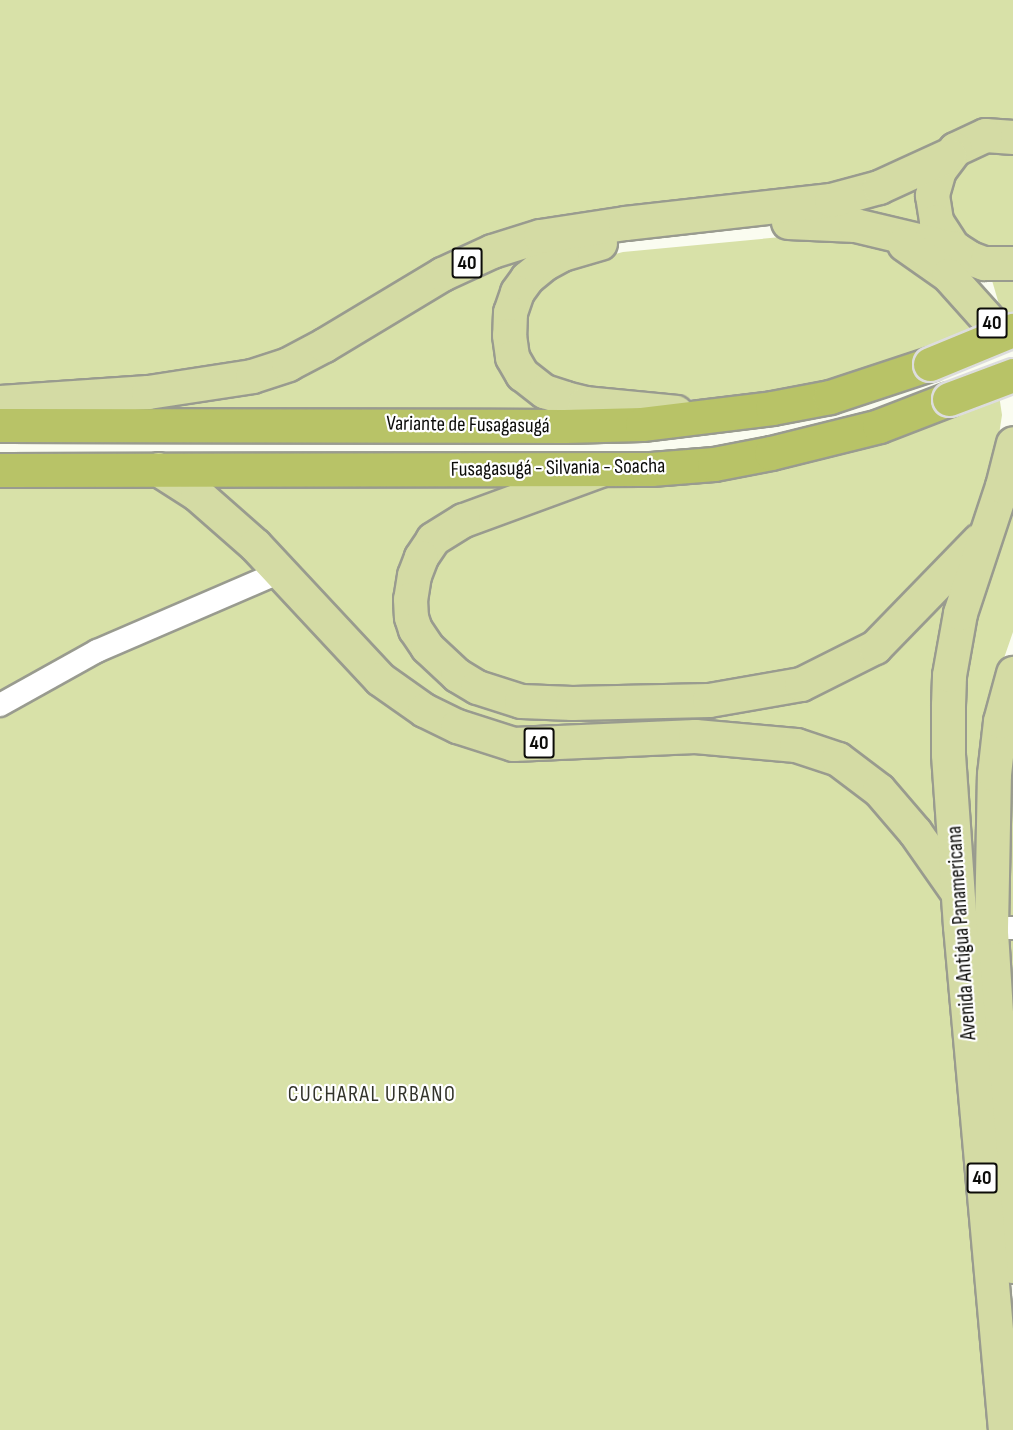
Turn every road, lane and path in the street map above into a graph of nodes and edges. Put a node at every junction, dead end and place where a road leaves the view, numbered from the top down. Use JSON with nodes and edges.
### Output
{"nodes":[{"id":1,"x":1013,"y":136,"type":"edge"},
{"id":2,"x":949,"y":155,"type":"junction"},
{"id":3,"x":873,"y":230,"type":"junction"},
{"id":4,"x":963,"y":254,"type":"junction"},
{"id":5,"x":1013,"y":263,"type":"edge"},
{"id":6,"x":1002,"y":327,"type":"edge"},
{"id":7,"x":1013,"y":375,"type":"edge"},
{"id":8,"x":1013,"y":388,"type":"edge"},
{"id":9,"x":0,"y":402,"type":"edge"},
{"id":10,"x":714,"y":415,"type":"junction"},
{"id":11,"x":0,"y":424,"type":"edge"},
{"id":12,"x":1013,"y":443,"type":"edge"},
{"id":13,"x":158,"y":469,"type":"junction"},
{"id":14,"x":604,"y":469,"type":"junction"},
{"id":15,"x":0,"y":470,"type":"edge"},
{"id":16,"x":988,"y":530,"type":"junction"},
{"id":17,"x":279,"y":572,"type":"junction"},
{"id":18,"x":1013,"y":673,"type":"edge"},
{"id":19,"x":0,"y":705,"type":"edge"},
{"id":20,"x":957,"y":892,"type":"junction"},
{"id":21,"x":1002,"y":928,"type":"edge"},
{"id":22,"x":1013,"y":1264,"type":"edge"},
{"id":23,"x":1005,"y":1430,"type":"edge"}],
"edges":[{"from":1,"to":2,"type":"main road","number":"40"},
{"from":2,"to":4,"type":"main road","number":"40"},
{"from":2,"to":9,"type":"main road","number":"40"},
{"from":3,"to":4,"type":"main road","number":"40"},
{"from":3,"to":6,"type":"main road"},
{"from":3,"to":10,"type":"main road","number":"40"},
{"from":4,"to":5,"type":"main road","number":"40"},
{"from":4,"to":6,"type":"main road","number":"40"},
{"from":6,"to":8,"type":"main road","number":"40"},
{"from":6,"to":10,"type":"highway","name":"Variante de Fusagasugá","number":"40","bridge":true},
{"from":7,"to":14,"type":"highway","name":"Fusagasugá - Silvania - Soacha","number":"40","bridge":true},
{"from":10,"to":11,"type":"highway","name":"Variante de Fusagasugá","number":"40"},
{"from":12,"to":16,"type":"main road","name":"Avenida Antigua Panamericana","number":"40"},
{"from":13,"to":14,"type":"highway","name":"Fusagasugá - Silvania - Soacha","number":"40"},
{"from":13,"to":15,"type":"highway","number":"40"},
{"from":13,"to":17,"type":"main road","number":"40"},
{"from":14,"to":16,"type":"main road","number":"40"},
{"from":16,"to":20,"type":"main road","name":"Avenida Antigua Panamericana","number":"40"},
{"from":17,"to":19,"type":"street"},
{"from":17,"to":20,"type":"main road","number":"40"},
{"from":18,"to":21,"type":"main road","name":"Avenida Antigua Panamericana"},
{"from":20,"to":23,"type":"main road","name":"Avenida Antigua Panamericana","number":"40"},
{"from":21,"to":22,"type":"main road","name":"Avenida Antigua Panamericana"}]}
